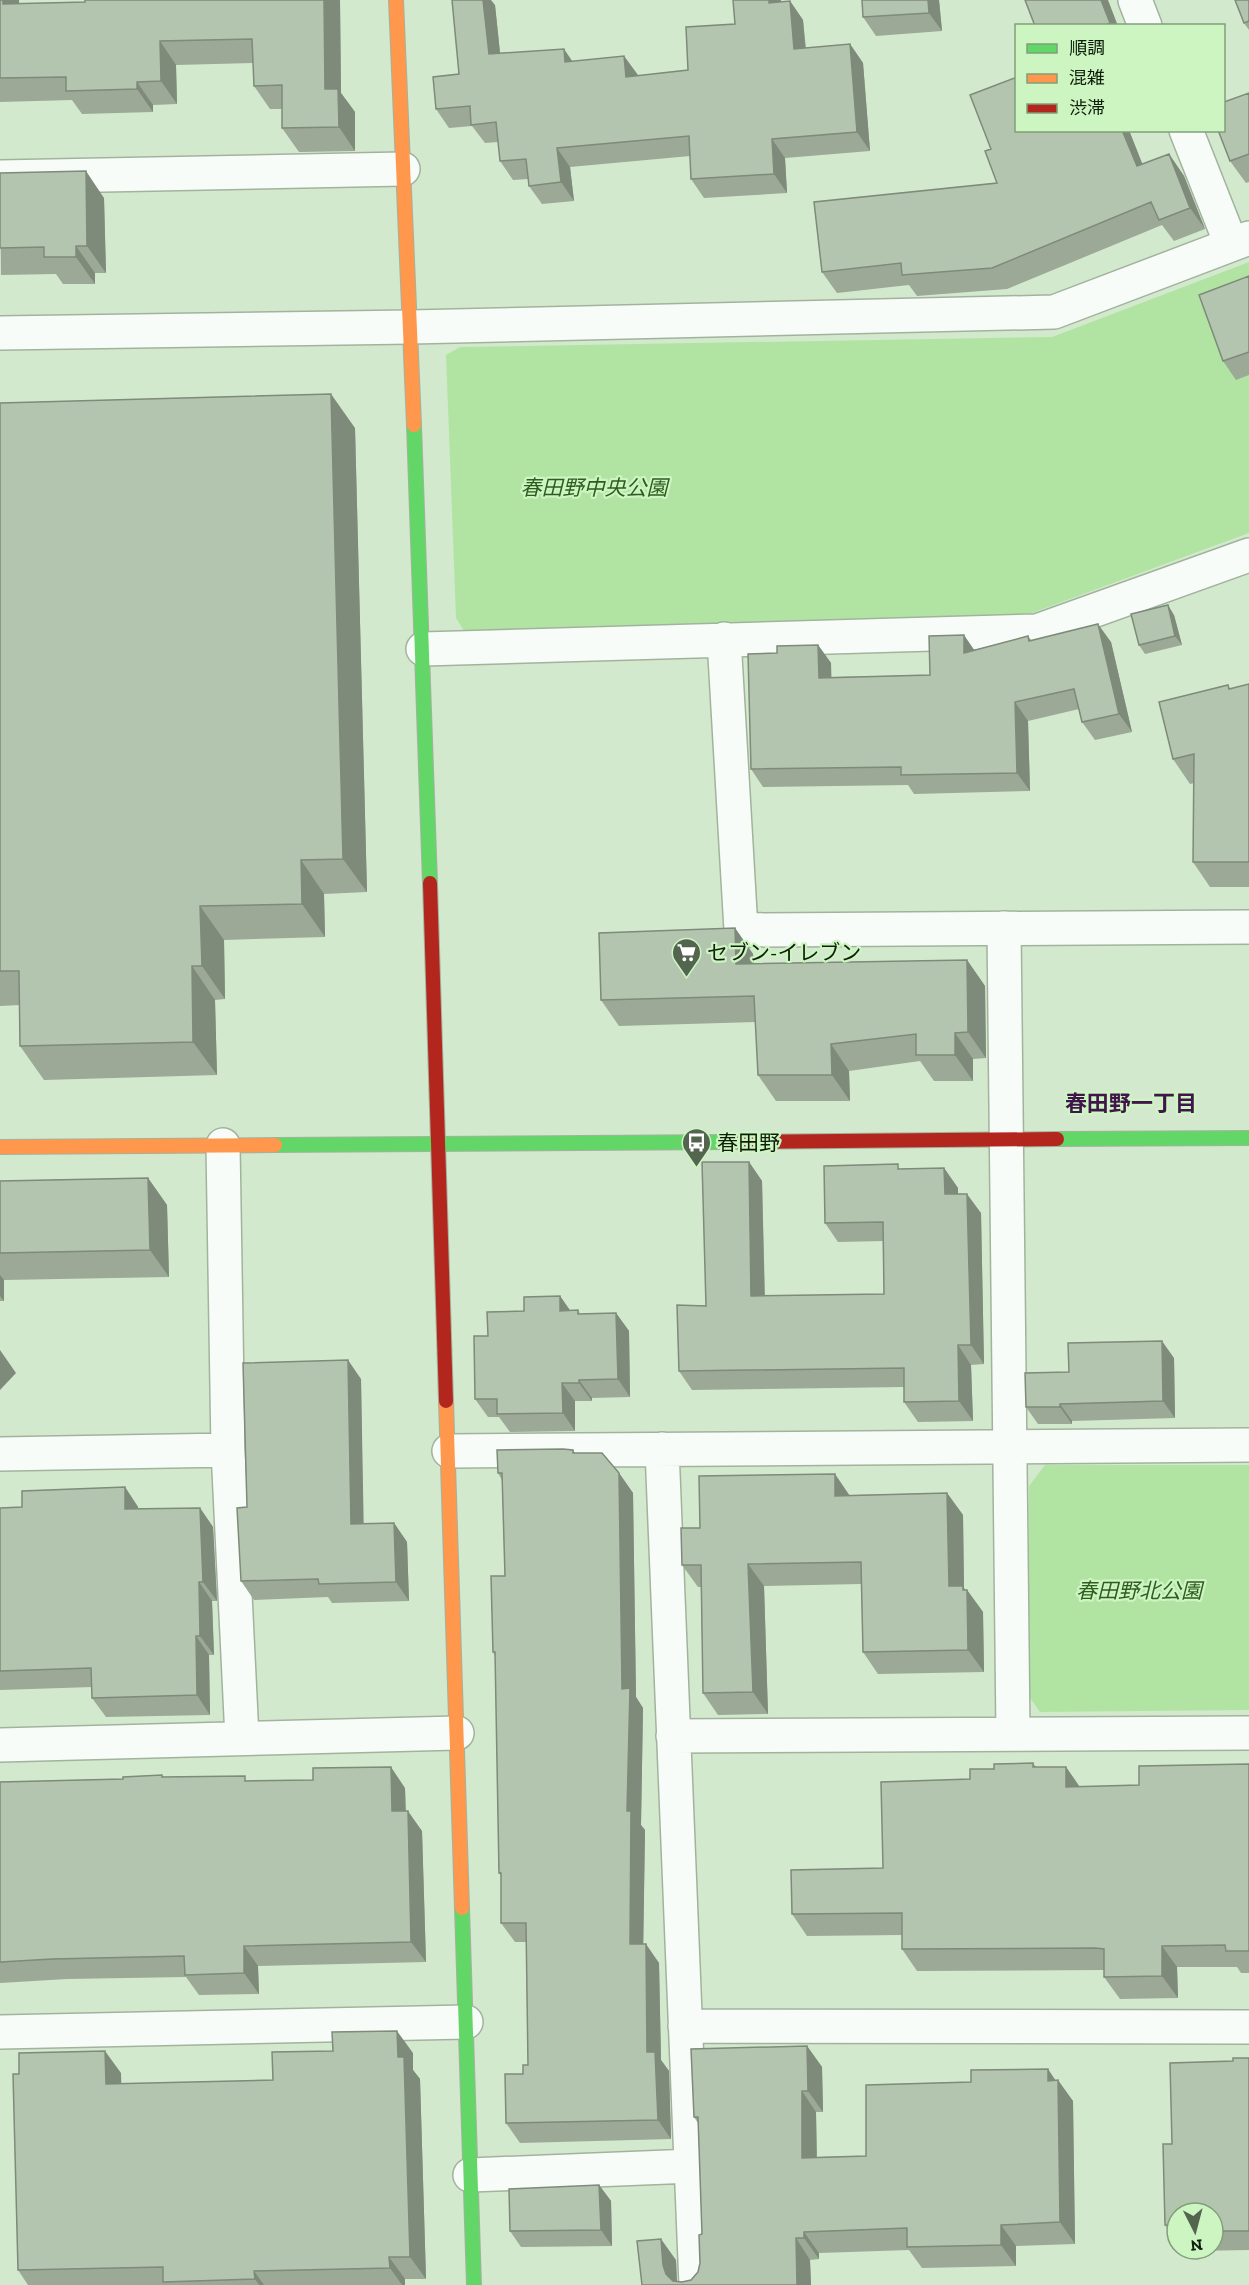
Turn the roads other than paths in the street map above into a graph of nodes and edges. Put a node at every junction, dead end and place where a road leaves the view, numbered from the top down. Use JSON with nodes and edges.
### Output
{"nodes":[{"id":1,"x":396,"y":0,"type":"edge"},
{"id":2,"x":1135,"y":0,"type":"edge"},
{"id":3,"x":1144,"y":24,"type":"edge"},
{"id":4,"x":1187,"y":132,"type":"edge"},
{"id":5,"x":402,"y":170,"type":"junction"},
{"id":6,"x":0,"y":177,"type":"edge"},
{"id":7,"x":1240,"y":241,"type":"edge"},
{"id":8,"x":411,"y":327,"type":"junction"},
{"id":9,"x":0,"y":333,"type":"edge"},
{"id":10,"x":1249,"y":555,"type":"edge"},
{"id":11,"x":724,"y":639,"type":"junction"},
{"id":12,"x":423,"y":649,"type":"junction"},
{"id":13,"x":1249,"y":927,"type":"edge"},
{"id":14,"x":1004,"y":928,"type":"junction"},
{"id":15,"x":1249,"y":1138,"type":"edge"},
{"id":16,"x":1006,"y":1140,"type":"junction"},
{"id":17,"x":439,"y":1144,"type":"junction"},
{"id":18,"x":223,"y":1145,"type":"junction"},
{"id":19,"x":0,"y":1147,"type":"edge"},
{"id":20,"x":1249,"y":1445,"type":"edge"},
{"id":21,"x":1010,"y":1446,"type":"junction"},
{"id":22,"x":662,"y":1449,"type":"junction"},
{"id":23,"x":228,"y":1450,"type":"junction"},
{"id":24,"x":449,"y":1451,"type":"junction"},
{"id":25,"x":0,"y":1454,"type":"edge"},
{"id":26,"x":457,"y":1733,"type":"junction"},
{"id":27,"x":1249,"y":1733,"type":"edge"},
{"id":28,"x":1013,"y":1734,"type":"junction"},
{"id":29,"x":673,"y":1736,"type":"junction"},
{"id":30,"x":242,"y":1738,"type":"junction"},
{"id":31,"x":0,"y":1745,"type":"edge"},
{"id":32,"x":466,"y":2022,"type":"junction"},
{"id":33,"x":686,"y":2026,"type":"junction"},
{"id":34,"x":1249,"y":2027,"type":"edge"},
{"id":35,"x":0,"y":2032,"type":"edge"},
{"id":36,"x":692,"y":2166,"type":"junction"},
{"id":37,"x":470,"y":2175,"type":"junction"},
{"id":38,"x":474,"y":2285,"type":"edge"},
{"id":39,"x":696,"y":2285,"type":"edge"}],
"edges":[{"from":1,"to":5,"type":"street"},
{"from":2,"to":3,"type":"street"},
{"from":4,"to":7,"type":"street"},
{"from":5,"to":6,"type":"street"},
{"from":5,"to":8,"type":"street"},
{"from":7,"to":8,"type":"street"},
{"from":8,"to":9,"type":"street"},
{"from":8,"to":12,"type":"street"},
{"from":10,"to":11,"type":"street"},
{"from":11,"to":12,"type":"street"},
{"from":11,"to":14,"type":"street"},
{"from":12,"to":17,"type":"street"},
{"from":13,"to":14,"type":"street"},
{"from":14,"to":16,"type":"street"},
{"from":15,"to":16,"type":"street"},
{"from":16,"to":17,"type":"street"},
{"from":16,"to":21,"type":"street"},
{"from":17,"to":18,"type":"street"},
{"from":17,"to":24,"type":"street"},
{"from":18,"to":19,"type":"street"},
{"from":18,"to":23,"type":"street"},
{"from":20,"to":21,"type":"street"},
{"from":21,"to":22,"type":"street"},
{"from":21,"to":28,"type":"street"},
{"from":22,"to":24,"type":"street"},
{"from":22,"to":29,"type":"street"},
{"from":23,"to":25,"type":"street"},
{"from":23,"to":30,"type":"street"},
{"from":24,"to":26,"type":"street"},
{"from":26,"to":30,"type":"street"},
{"from":26,"to":32,"type":"street"},
{"from":27,"to":28,"type":"street"},
{"from":28,"to":29,"type":"street"},
{"from":29,"to":33,"type":"street"},
{"from":30,"to":31,"type":"street"},
{"from":32,"to":35,"type":"street"},
{"from":32,"to":37,"type":"street"},
{"from":33,"to":34,"type":"street"},
{"from":33,"to":36,"type":"street"},
{"from":36,"to":37,"type":"street"},
{"from":36,"to":39,"type":"street"},
{"from":37,"to":38,"type":"street"}]}
